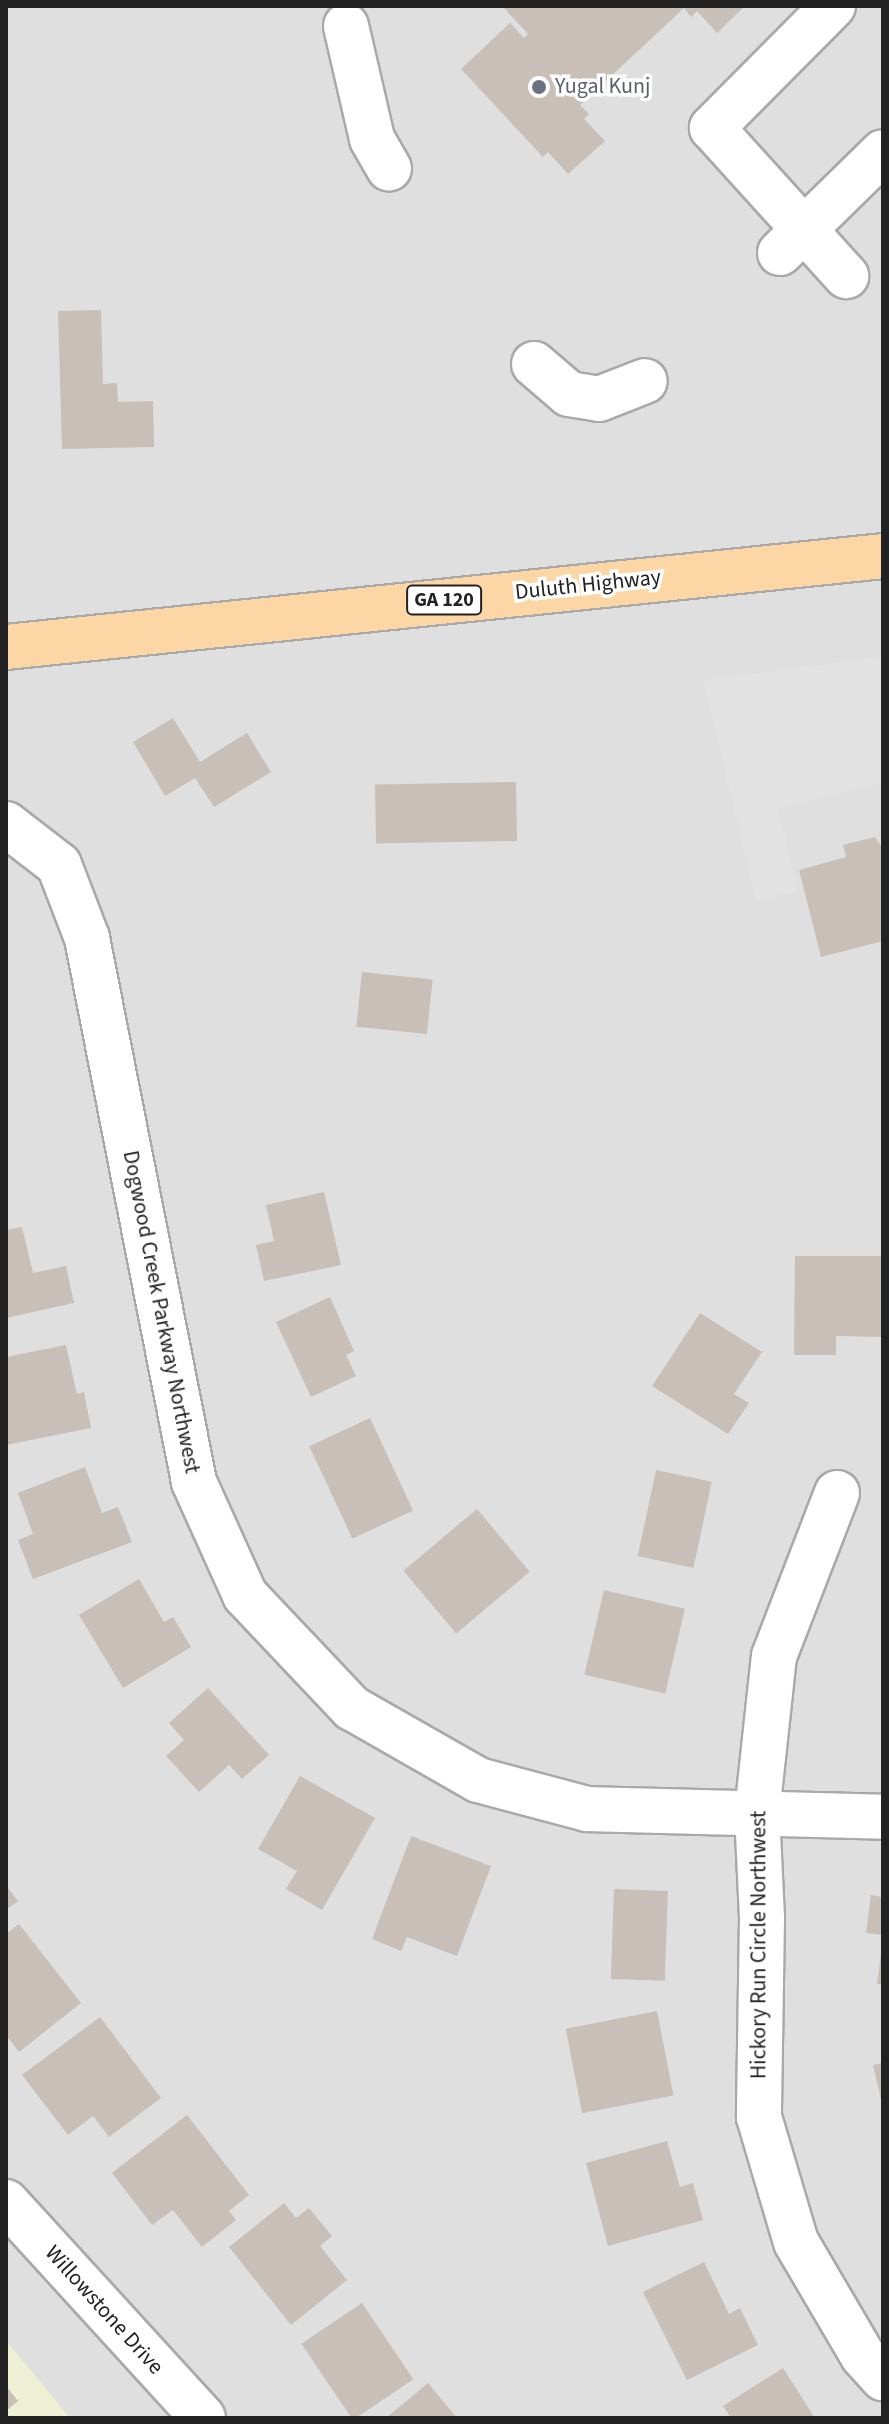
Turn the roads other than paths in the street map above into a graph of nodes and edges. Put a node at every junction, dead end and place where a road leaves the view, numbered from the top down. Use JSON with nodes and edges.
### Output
{"nodes":[{"id":1,"x":833,"y":6,"type":"edge"},
{"id":2,"x":346,"y":26,"type":"dead end"},
{"id":3,"x":883,"y":152,"type":"edge"},
{"id":4,"x":389,"y":168,"type":"dead end"},
{"id":5,"x":792,"y":240,"type":"junction"},
{"id":6,"x":846,"y":276,"type":"dead end"},
{"id":7,"x":534,"y":364,"type":"dead end"},
{"id":8,"x":645,"y":381,"type":"dead end"},
{"id":9,"x":883,"y":556,"type":"edge"},
{"id":10,"x":6,"y":647,"type":"edge"},
{"id":11,"x":6,"y":824,"type":"edge"},
{"id":12,"x":837,"y":1493,"type":"dead end"},
{"id":13,"x":757,"y":1812,"type":"junction"},
{"id":14,"x":883,"y":1817,"type":"edge"},
{"id":15,"x":6,"y":2202,"type":"edge"},
{"id":16,"x":883,"y":2378,"type":"edge"},
{"id":17,"x":203,"y":2418,"type":"edge"}],
"edges":[{"from":1,"to":5,"type":"street"},
{"from":2,"to":4,"type":"street"},
{"from":3,"to":5,"type":"street"},
{"from":5,"to":6,"type":"street"},
{"from":7,"to":8,"type":"street"},
{"from":9,"to":10,"type":"main road","name":"Duluth Highway","number":"GA 120"},
{"from":11,"to":13,"type":"street","name":"Dogwood Creek Parkway Northwest"},
{"from":12,"to":13,"type":"street","name":"Hickory Run Circle Northwest"},
{"from":13,"to":14,"type":"street","name":"Dogwood Creek Parkway Northwest"},
{"from":13,"to":16,"type":"street","name":"Hickory Run Circle Northwest"},
{"from":15,"to":17,"type":"street","name":"Willowstone Drive"}]}
